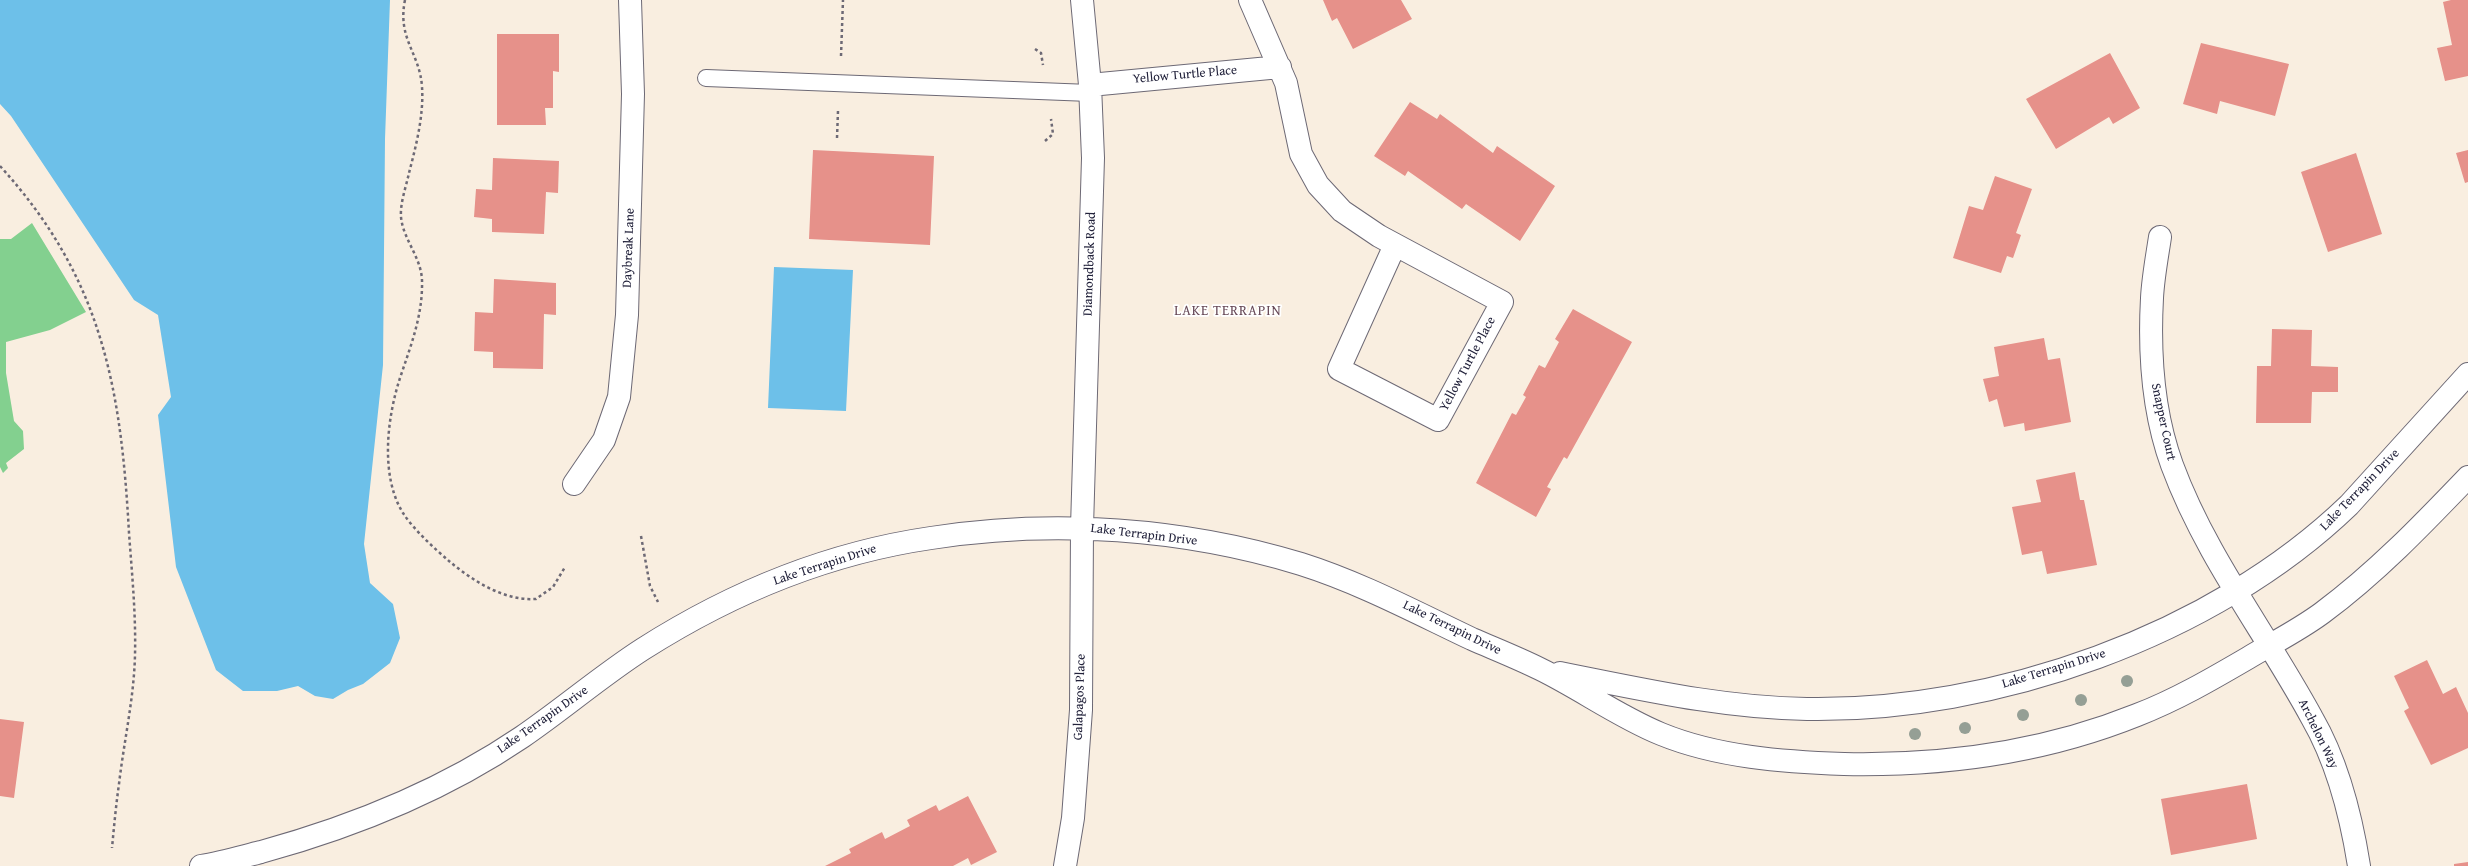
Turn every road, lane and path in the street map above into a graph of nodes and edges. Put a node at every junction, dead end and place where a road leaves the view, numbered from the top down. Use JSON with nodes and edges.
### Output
{"nodes":[{"id":1,"x":405,"y":0,"type":"edge"},
{"id":2,"x":630,"y":0,"type":"edge"},
{"id":3,"x":1082,"y":0,"type":"edge"},
{"id":4,"x":1250,"y":0,"type":"edge"},
{"id":5,"x":1280,"y":67,"type":"junction"},
{"id":6,"x":706,"y":78,"type":"dead end"},
{"id":7,"x":1090,"y":89,"type":"junction"},
{"id":8,"x":0,"y":166,"type":"edge"},
{"id":9,"x":2160,"y":237,"type":"dead end"},
{"id":10,"x":1395,"y":245,"type":"junction"},
{"id":11,"x":2468,"y":374,"type":"edge"},
{"id":12,"x":2468,"y":477,"type":"edge"},
{"id":13,"x":574,"y":484,"type":"dead end"},
{"id":14,"x":1082,"y":527,"type":"junction"},
{"id":15,"x":641,"y":536,"type":"dead end"},
{"id":16,"x":565,"y":568,"type":"dead end"},
{"id":17,"x":2236,"y":593,"type":"junction"},
{"id":18,"x":658,"y":602,"type":"dead end"},
{"id":19,"x":2268,"y":646,"type":"junction"},
{"id":20,"x":1543,"y":670,"type":"junction"},
{"id":21,"x":112,"y":848,"type":"dead end"},
{"id":22,"x":201,"y":866,"type":"edge"},
{"id":23,"x":1065,"y":866,"type":"edge"},
{"id":24,"x":2359,"y":866,"type":"edge"}],
"edges":[{"from":1,"to":16,"type":"path"},
{"from":2,"to":13,"type":"street","name":"Daybreak Lane"},
{"from":3,"to":7,"type":"street","name":"Diamondback Road"},
{"from":4,"to":5,"type":"street","name":"Yellow Turtle Place"},
{"from":5,"to":7,"type":"street","name":"Yellow Turtle Place"},
{"from":5,"to":10,"type":"street","name":"Yellow Turtle Place"},
{"from":6,"to":7,"type":"lane"},
{"from":7,"to":14,"type":"street","name":"Diamondback Road"},
{"from":8,"to":21,"type":"path"},
{"from":9,"to":17,"type":"street","name":"Snapper Court"},
{"from":10,"to":10,"type":"street","name":"Yellow Turtle Place"},
{"from":11,"to":17,"type":"street","name":"Lake Terrapin Drive"},
{"from":12,"to":19,"type":"street","name":"Lake Terrapin Drive"},
{"from":14,"to":20,"type":"street","name":"Lake Terrapin Drive"},
{"from":14,"to":22,"type":"street","name":"Lake Terrapin Drive"},
{"from":14,"to":23,"type":"street","name":"Galapagos Place"},
{"from":15,"to":18,"type":"path"},
{"from":17,"to":19,"type":"street","name":"Archelon Way"},
{"from":17,"to":20,"type":"street","name":"Lake Terrapin Drive"},
{"from":19,"to":20,"type":"street","name":"Lake Terrapin Drive"},
{"from":19,"to":24,"type":"street","name":"Archelon Way"}]}
